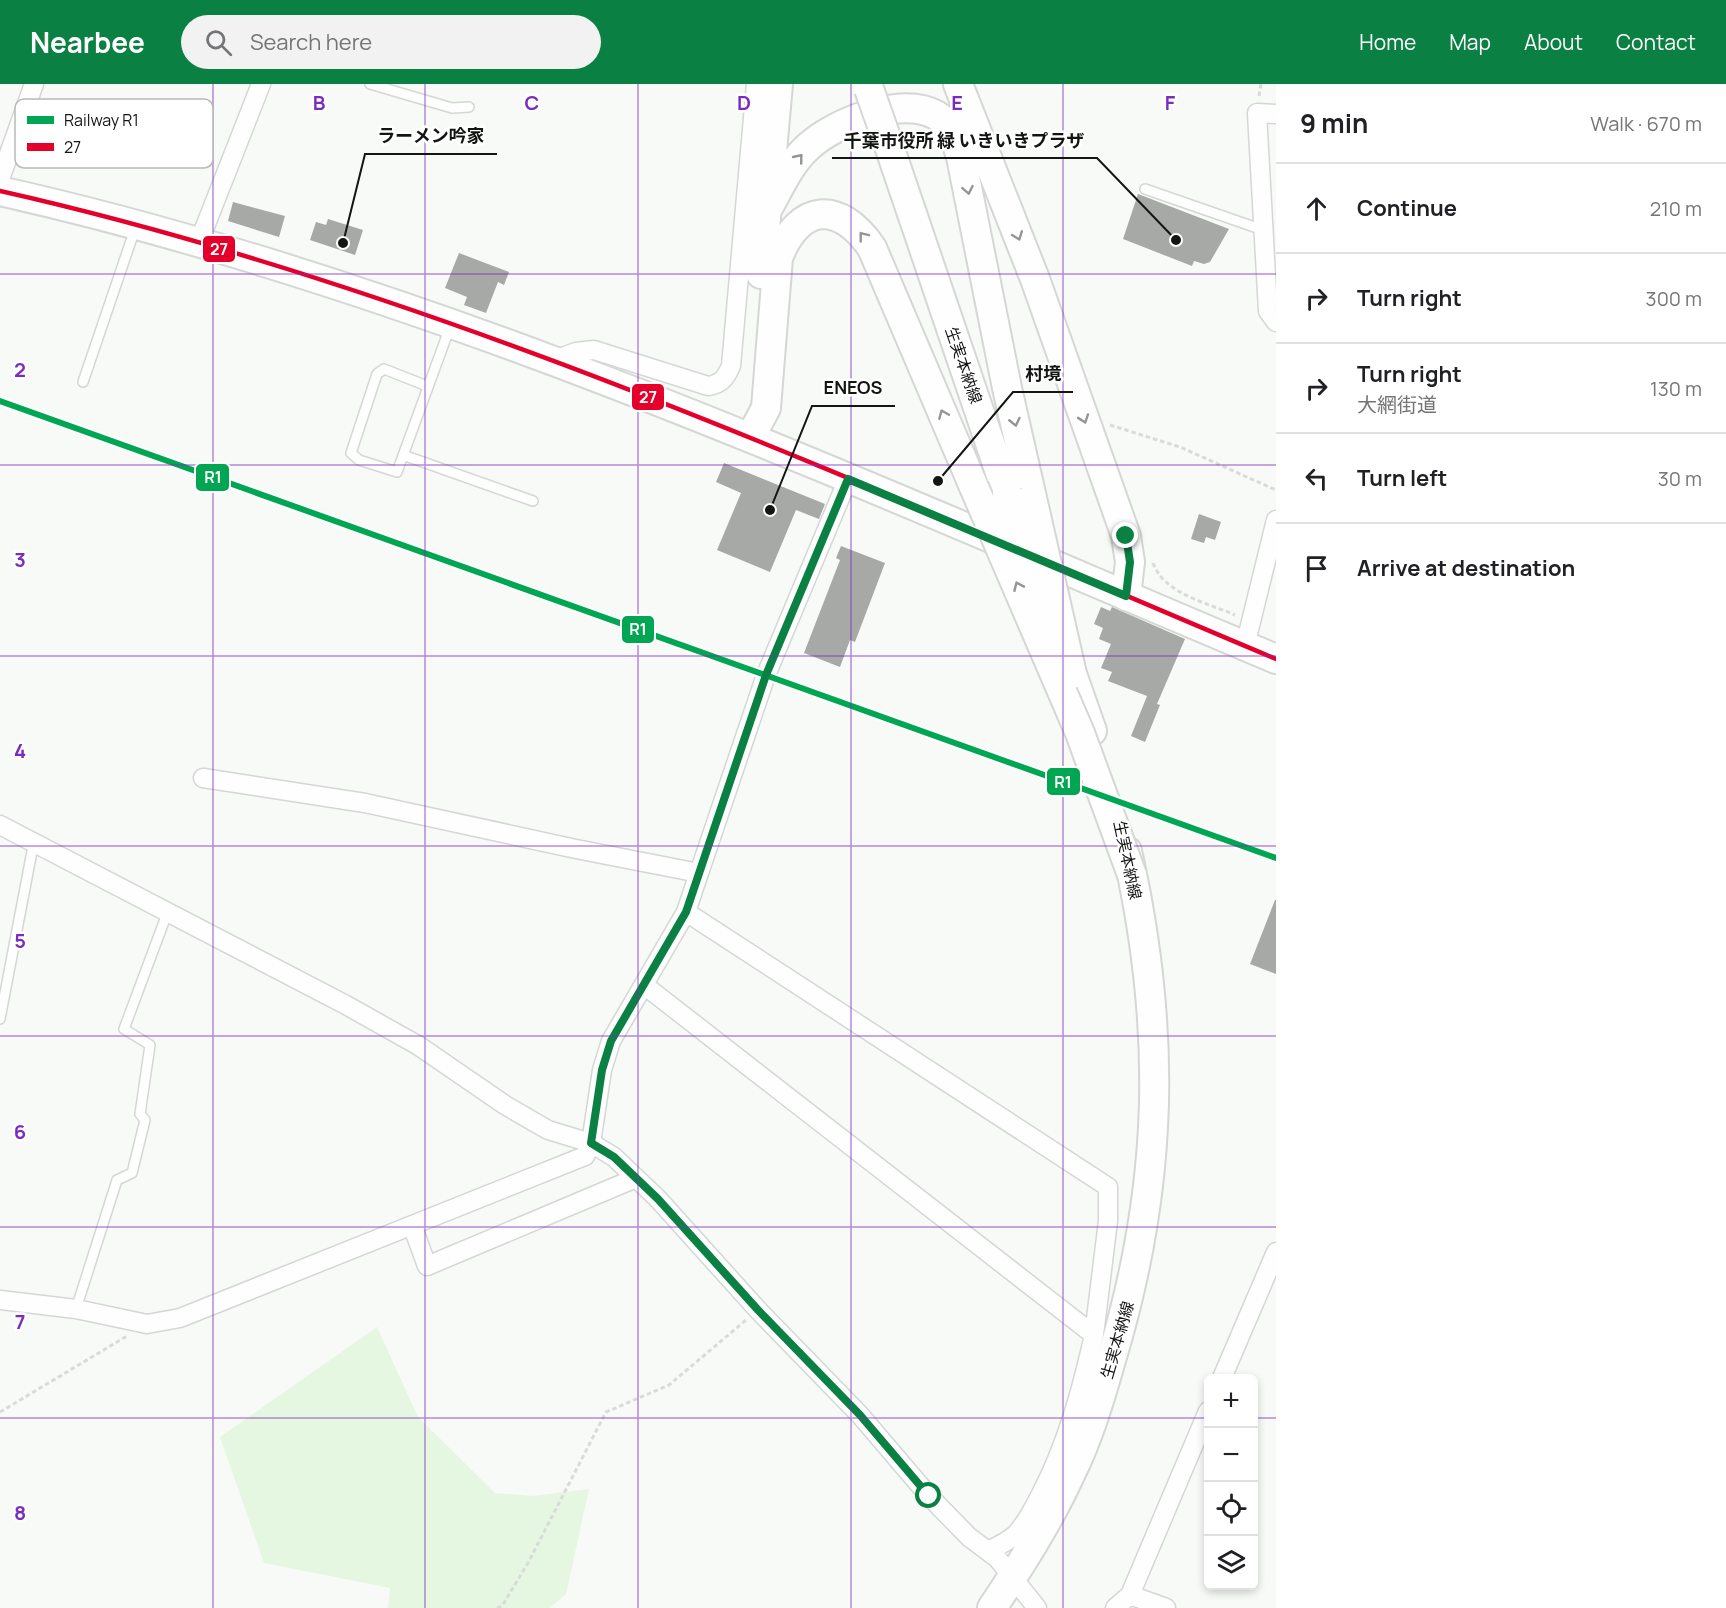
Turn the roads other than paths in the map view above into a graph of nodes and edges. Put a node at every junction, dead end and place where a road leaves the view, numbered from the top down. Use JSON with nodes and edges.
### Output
{"nodes":[{"id":1,"x":33,"y":84,"type":"edge"},
{"id":2,"x":261,"y":84,"type":"edge"},
{"id":3,"x":370,"y":84,"type":"edge"},
{"id":4,"x":756,"y":84,"type":"edge"},
{"id":5,"x":778,"y":84,"type":"edge"},
{"id":6,"x":958,"y":84,"type":"edge"},
{"id":7,"x":868,"y":86,"type":"edge"},
{"id":8,"x":28,"y":99,"type":"edge"},
{"id":9,"x":469,"y":107,"type":"dead end"},
{"id":10,"x":1276,"y":114,"type":"edge"},
{"id":11,"x":15,"y":136,"type":"edge"},
{"id":12,"x":0,"y":179,"type":"edge"},
{"id":13,"x":1145,"y":189,"type":"dead end"},
{"id":14,"x":0,"y":191,"type":"edge"},
{"id":15,"x":768,"y":208,"type":"junction"},
{"id":16,"x":136,"y":224,"type":"junction"},
{"id":17,"x":1263,"y":230,"type":"junction"},
{"id":18,"x":199,"y":242,"type":"junction"},
{"id":19,"x":1276,"y":322,"type":"edge"},
{"id":20,"x":451,"y":325,"type":"junction"},
{"id":21,"x":552,"y":361,"type":"junction"},
{"id":22,"x":83,"y":382,"type":"dead end"},
{"id":23,"x":427,"y":386,"type":"junction"},
{"id":24,"x":750,"y":438,"type":"junction"},
{"id":25,"x":403,"y":455,"type":"junction"},
{"id":26,"x":848,"y":479,"type":"junction"},
{"id":27,"x":1020,"y":495,"type":"junction"},
{"id":28,"x":533,"y":501,"type":"dead end"},
{"id":29,"x":1276,"y":520,"type":"edge"},
{"id":30,"x":1126,"y":596,"type":"junction"},
{"id":31,"x":1245,"y":646,"type":"junction"},
{"id":32,"x":1276,"y":658,"type":"edge"},
{"id":33,"x":203,"y":778,"type":"dead end"},
{"id":34,"x":0,"y":825,"type":"edge"},
{"id":35,"x":34,"y":841,"type":"junction"},
{"id":36,"x":699,"y":873,"type":"junction"},
{"id":37,"x":1132,"y":875,"type":"junction"},
{"id":38,"x":168,"y":911,"type":"junction"},
{"id":39,"x":686,"y":912,"type":"junction"},
{"id":40,"x":644,"y":986,"type":"junction"},
{"id":41,"x":0,"y":1019,"type":"edge"},
{"id":42,"x":591,"y":1143,"type":"junction"},
{"id":43,"x":636,"y":1178,"type":"junction"},
{"id":44,"x":412,"y":1225,"type":"junction"},
{"id":45,"x":1276,"y":1252,"type":"edge"},
{"id":46,"x":0,"y":1300,"type":"edge"},
{"id":47,"x":76,"y":1309,"type":"junction"},
{"id":48,"x":1094,"y":1335,"type":"junction"},
{"id":49,"x":1224,"y":1374,"type":"edge"},
{"id":50,"x":1204,"y":1423,"type":"edge"},
{"id":51,"x":988,"y":1551,"type":"junction"},
{"id":52,"x":1013,"y":1577,"type":"junction"},
{"id":53,"x":1130,"y":1595,"type":"junction"},
{"id":54,"x":992,"y":1608,"type":"edge"},
{"id":55,"x":1037,"y":1608,"type":"edge"},
{"id":56,"x":1115,"y":1608,"type":"edge"},
{"id":57,"x":1166,"y":1608,"type":"edge"}],
"edges":[{"from":1,"to":8,"type":"street"},
{"from":2,"to":18,"type":"street"},
{"from":3,"to":9,"type":"lane"},
{"from":4,"to":21,"type":"street"},
{"from":5,"to":15,"type":"main road"},
{"from":6,"to":30,"type":"main road","one_way":true},
{"from":7,"to":27,"type":"main road","name":"生実本納線","bridge":true},
{"from":10,"to":17,"type":"street"},
{"from":11,"to":12,"type":"street"},
{"from":13,"to":17,"type":"lane"},
{"from":14,"to":16,"type":"main road"},
{"from":15,"to":24,"type":"main road"},
{"from":15,"to":27,"type":"main road","one_way":true},
{"from":16,"to":18,"type":"main road"},
{"from":16,"to":22,"type":"lane"},
{"from":17,"to":19,"type":"street"},
{"from":18,"to":20,"type":"main road"},
{"from":20,"to":21,"type":"main road"},
{"from":20,"to":23,"type":"lane"},
{"from":21,"to":24,"type":"main road"},
{"from":23,"to":25,"type":"lane"},
{"from":23,"to":25,"type":"lane"},
{"from":24,"to":26,"type":"main road"},
{"from":37,"to":24,"type":"main road","one_way":true,"bridge":true},
{"from":25,"to":28,"type":"lane"},
{"from":26,"to":30,"type":"main road"},
{"from":26,"to":36,"type":"street"},
{"from":27,"to":37,"type":"main road","name":"生実本納線","bridge":true},
{"from":29,"to":31,"type":"street"},
{"from":30,"to":31,"type":"main road"},
{"from":31,"to":32,"type":"main road"},
{"from":33,"to":36,"type":"street"},
{"from":34,"to":35,"type":"street"},
{"from":35,"to":38,"type":"street"},
{"from":35,"to":41,"type":"lane"},
{"from":36,"to":39,"type":"street"},
{"from":37,"to":52,"type":"main road","name":"生実本納線"},
{"from":38,"to":42,"type":"street"},
{"from":38,"to":47,"type":"lane"},
{"from":39,"to":40,"type":"street"},
{"from":39,"to":48,"type":"street"},
{"from":40,"to":42,"type":"street"},
{"from":40,"to":48,"type":"street"},
{"from":42,"to":43,"type":"street"},
{"from":42,"to":44,"type":"street"},
{"from":43,"to":44,"type":"street"},
{"from":43,"to":51,"type":"street"},
{"from":44,"to":47,"type":"street"},
{"from":45,"to":49,"type":"street"},
{"from":46,"to":47,"type":"street"},
{"from":48,"to":51,"type":"street"},
{"from":50,"to":53,"type":"street"},
{"from":51,"to":52,"type":"street"},
{"from":52,"to":54,"type":"main road","name":"生実本納線"},
{"from":52,"to":55,"type":"street"},
{"from":53,"to":56,"type":"street"},
{"from":53,"to":57,"type":"street"}]}
